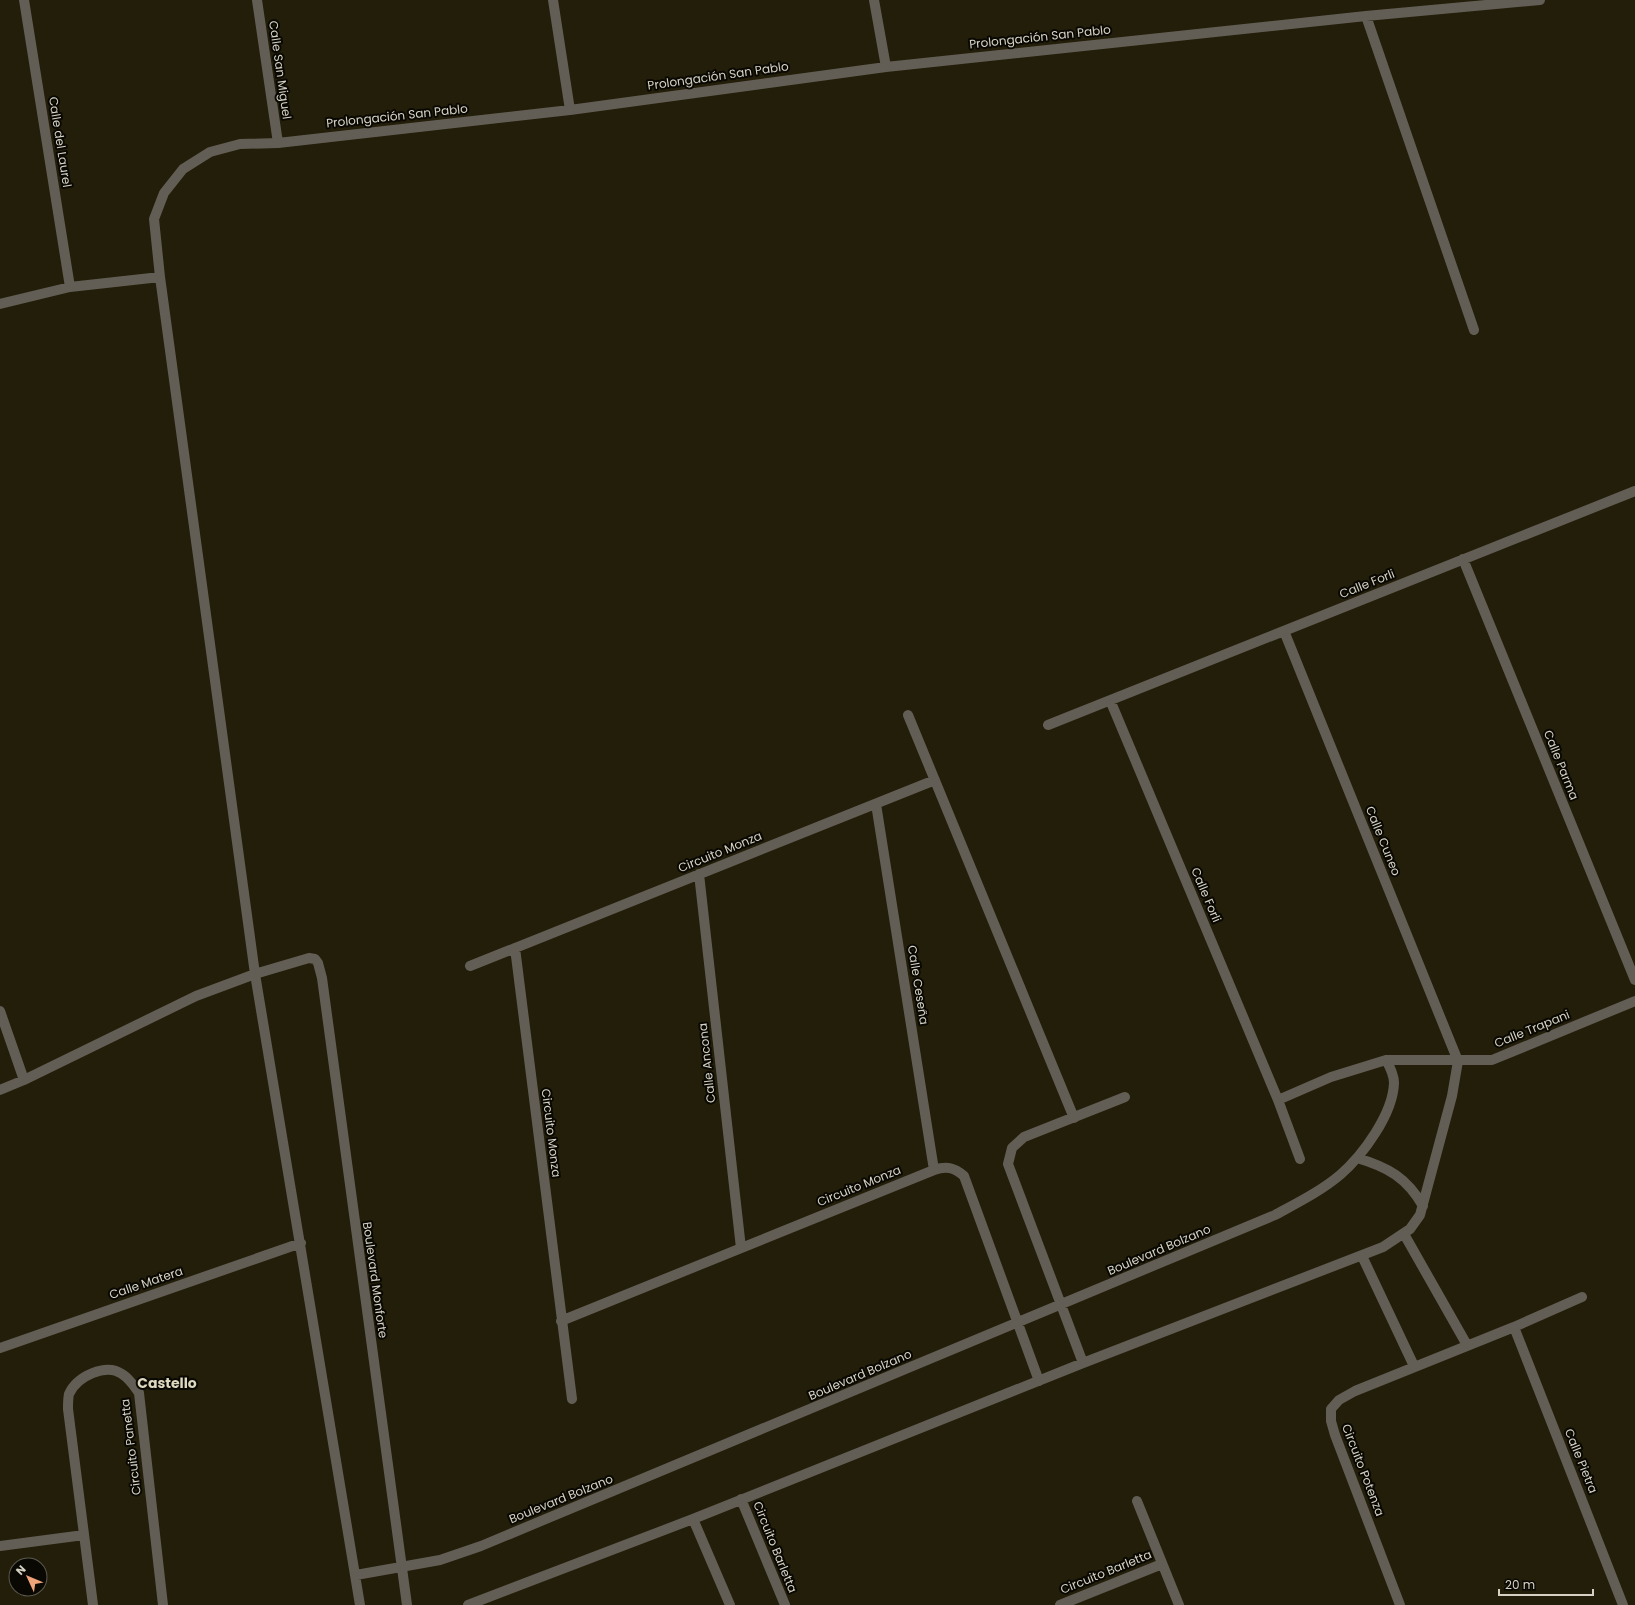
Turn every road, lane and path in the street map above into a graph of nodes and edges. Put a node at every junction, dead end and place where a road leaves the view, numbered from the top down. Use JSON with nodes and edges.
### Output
{"nodes":[{"id":1,"x":24,"y":0,"type":"edge"},
{"id":2,"x":257,"y":0,"type":"edge"},
{"id":3,"x":553,"y":0,"type":"edge"},
{"id":4,"x":874,"y":0,"type":"edge"},
{"id":5,"x":1540,"y":0,"type":"edge"},
{"id":6,"x":1366,"y":16,"type":"junction"},
{"id":7,"x":886,"y":66,"type":"junction"},
{"id":8,"x":570,"y":110,"type":"junction"},
{"id":9,"x":278,"y":143,"type":"junction"},
{"id":10,"x":160,"y":277,"type":"junction"},
{"id":11,"x":70,"y":287,"type":"junction"},
{"id":12,"x":0,"y":304,"type":"edge"},
{"id":13,"x":1474,"y":330,"type":"dead end"},
{"id":14,"x":1635,"y":491,"type":"edge"},
{"id":15,"x":1463,"y":559,"type":"junction"},
{"id":16,"x":1284,"y":631,"type":"junction"},
{"id":17,"x":1110,"y":700,"type":"junction"},
{"id":18,"x":908,"y":715,"type":"dead end"},
{"id":19,"x":1048,"y":725,"type":"dead end"},
{"id":20,"x":935,"y":780,"type":"junction"},
{"id":21,"x":876,"y":804,"type":"junction"},
{"id":22,"x":699,"y":874,"type":"junction"},
{"id":23,"x":514,"y":948,"type":"junction"},
{"id":24,"x":470,"y":966,"type":"dead end"},
{"id":25,"x":255,"y":974,"type":"junction"},
{"id":26,"x":1635,"y":980,"type":"edge"},
{"id":27,"x":1635,"y":1001,"type":"edge"},
{"id":28,"x":0,"y":1011,"type":"edge"},
{"id":29,"x":1386,"y":1060,"type":"junction"},
{"id":30,"x":1458,"y":1061,"type":"junction"},
{"id":31,"x":24,"y":1080,"type":"junction"},
{"id":32,"x":0,"y":1090,"type":"edge"},
{"id":33,"x":1125,"y":1097,"type":"dead end"},
{"id":34,"x":1278,"y":1100,"type":"junction"},
{"id":35,"x":1074,"y":1118,"type":"junction"},
{"id":36,"x":1357,"y":1158,"type":"junction"},
{"id":37,"x":1300,"y":1159,"type":"dead end"},
{"id":38,"x":934,"y":1170,"type":"junction"},
{"id":39,"x":1423,"y":1206,"type":"junction"},
{"id":40,"x":1404,"y":1234,"type":"junction"},
{"id":41,"x":301,"y":1243,"type":"junction"},
{"id":42,"x":741,"y":1248,"type":"junction"},
{"id":43,"x":1362,"y":1256,"type":"junction"},
{"id":44,"x":1582,"y":1297,"type":"dead end"},
{"id":45,"x":1061,"y":1306,"type":"junction"},
{"id":46,"x":561,"y":1321,"type":"junction"},
{"id":47,"x":1019,"y":1323,"type":"junction"},
{"id":48,"x":1514,"y":1327,"type":"junction"},
{"id":49,"x":1467,"y":1345,"type":"junction"},
{"id":50,"x":0,"y":1348,"type":"edge"},
{"id":51,"x":1083,"y":1363,"type":"junction"},
{"id":52,"x":1414,"y":1366,"type":"junction"},
{"id":53,"x":1039,"y":1381,"type":"junction"},
{"id":54,"x":572,"y":1399,"type":"dead end"},
{"id":55,"x":741,"y":1499,"type":"junction"},
{"id":56,"x":1137,"y":1501,"type":"dead end"},
{"id":57,"x":693,"y":1519,"type":"junction"},
{"id":58,"x":84,"y":1535,"type":"junction"},
{"id":59,"x":0,"y":1546,"type":"edge"},
{"id":60,"x":1162,"y":1564,"type":"junction"},
{"id":61,"x":401,"y":1568,"type":"junction"},
{"id":62,"x":356,"y":1576,"type":"junction"},
{"id":63,"x":93,"y":1605,"type":"edge"},
{"id":64,"x":163,"y":1605,"type":"edge"},
{"id":65,"x":360,"y":1605,"type":"edge"},
{"id":66,"x":406,"y":1605,"type":"edge"},
{"id":67,"x":468,"y":1605,"type":"edge"},
{"id":68,"x":730,"y":1605,"type":"edge"},
{"id":69,"x":785,"y":1605,"type":"edge"},
{"id":70,"x":1060,"y":1605,"type":"edge"},
{"id":71,"x":1179,"y":1605,"type":"edge"},
{"id":72,"x":1400,"y":1605,"type":"edge"},
{"id":73,"x":1623,"y":1605,"type":"edge"}],
"edges":[{"from":1,"to":11,"type":"street","name":"Calle del Laurel"},
{"from":2,"to":9,"type":"street","name":"Calle San Miguel"},
{"from":3,"to":8,"type":"street"},
{"from":4,"to":7,"type":"street"},
{"from":5,"to":6,"type":"street","name":"Prolongación San Pablo"},
{"from":6,"to":7,"type":"street","name":"Prolongación San Pablo"},
{"from":6,"to":13,"type":"street"},
{"from":7,"to":8,"type":"street","name":"Prolongación San Pablo"},
{"from":8,"to":9,"type":"street","name":"Prolongación San Pablo"},
{"from":9,"to":10,"type":"street","name":"Prolongación San Pablo"},
{"from":10,"to":11,"type":"street"},
{"from":10,"to":25,"type":"street","name":"Prolongación San Pablo"},
{"from":11,"to":12,"type":"street"},
{"from":14,"to":15,"type":"street","name":"Calle Forli"},
{"from":15,"to":16,"type":"street","name":"Calle Forli"},
{"from":15,"to":26,"type":"street","name":"Calle Parma"},
{"from":16,"to":17,"type":"street","name":"Calle Forli"},
{"from":16,"to":30,"type":"street","name":"Calle Cuneo"},
{"from":17,"to":19,"type":"street","name":"Calle Forli"},
{"from":17,"to":34,"type":"street","name":"Calle Forli"},
{"from":18,"to":20,"type":"street"},
{"from":20,"to":21,"type":"street","name":"Circuito Monza"},
{"from":20,"to":35,"type":"street"},
{"from":21,"to":22,"type":"street","name":"Circuito Monza"},
{"from":21,"to":38,"type":"street","name":"Calle Ceseña"},
{"from":22,"to":23,"type":"street","name":"Circuito Monza"},
{"from":22,"to":42,"type":"street","name":"Calle Ancona"},
{"from":23,"to":24,"type":"street","name":"Circuito Monza"},
{"from":23,"to":46,"type":"street","name":"Circuito Monza"},
{"from":25,"to":31,"type":"street"},
{"from":25,"to":41,"type":"street"},
{"from":25,"to":61,"type":"street","name":"Boulevard Monforte"},
{"from":27,"to":30,"type":"street","name":"Calle Trapani"},
{"from":28,"to":31,"type":"street"},
{"from":29,"to":30,"type":"street","name":"Calle Trapani"},
{"from":29,"to":34,"type":"street"},
{"from":29,"to":36,"type":"street","name":"Boulevard Bolzano"},
{"from":30,"to":39,"type":"street"},
{"from":31,"to":32,"type":"street"},
{"from":33,"to":35,"type":"street"},
{"from":34,"to":37,"type":"street","name":"Calle Forli"},
{"from":35,"to":45,"type":"street"},
{"from":36,"to":39,"type":"street"},
{"from":36,"to":45,"type":"street","name":"Boulevard Bolzano"},
{"from":38,"to":42,"type":"street","name":"Circuito Monza"},
{"from":38,"to":47,"type":"street","name":"Circuito Monza"},
{"from":39,"to":40,"type":"street"},
{"from":40,"to":43,"type":"street"},
{"from":40,"to":49,"type":"street"},
{"from":41,"to":50,"type":"street","name":"Calle Matera"},
{"from":41,"to":62,"type":"street"},
{"from":42,"to":46,"type":"street","name":"Circuito Monza"},
{"from":43,"to":51,"type":"street"},
{"from":43,"to":52,"type":"street"},
{"from":44,"to":48,"type":"street"},
{"from":45,"to":47,"type":"street","name":"Boulevard Bolzano"},
{"from":45,"to":51,"type":"street"},
{"from":46,"to":54,"type":"street","name":"Circuito Monza"},
{"from":47,"to":53,"type":"street","name":"Circuito Monza"},
{"from":47,"to":61,"type":"street","name":"Boulevard Bolzano"},
{"from":48,"to":49,"type":"street"},
{"from":48,"to":73,"type":"street","name":"Calle Pietra"},
{"from":49,"to":52,"type":"street","name":"Circuito Potenza"},
{"from":51,"to":53,"type":"street"},
{"from":52,"to":72,"type":"street","name":"Circuito Potenza"},
{"from":53,"to":55,"type":"street"},
{"from":55,"to":57,"type":"street"},
{"from":55,"to":69,"type":"street","name":"Circuito Barletta"},
{"from":56,"to":60,"type":"street","name":"Circuito Barletta"},
{"from":57,"to":67,"type":"street"},
{"from":57,"to":68,"type":"street"},
{"from":58,"to":59,"type":"street"},
{"from":58,"to":63,"type":"street","name":"Circuito Panetta"},
{"from":58,"to":64,"type":"street","name":"Circuito Panetta"},
{"from":60,"to":70,"type":"street","name":"Circuito Barletta"},
{"from":60,"to":71,"type":"street","name":"Circuito Barletta"},
{"from":61,"to":62,"type":"street","name":"Boulevard Bolzano"},
{"from":61,"to":66,"type":"street","name":"Boulevard Monforte"},
{"from":62,"to":65,"type":"street"}]}
